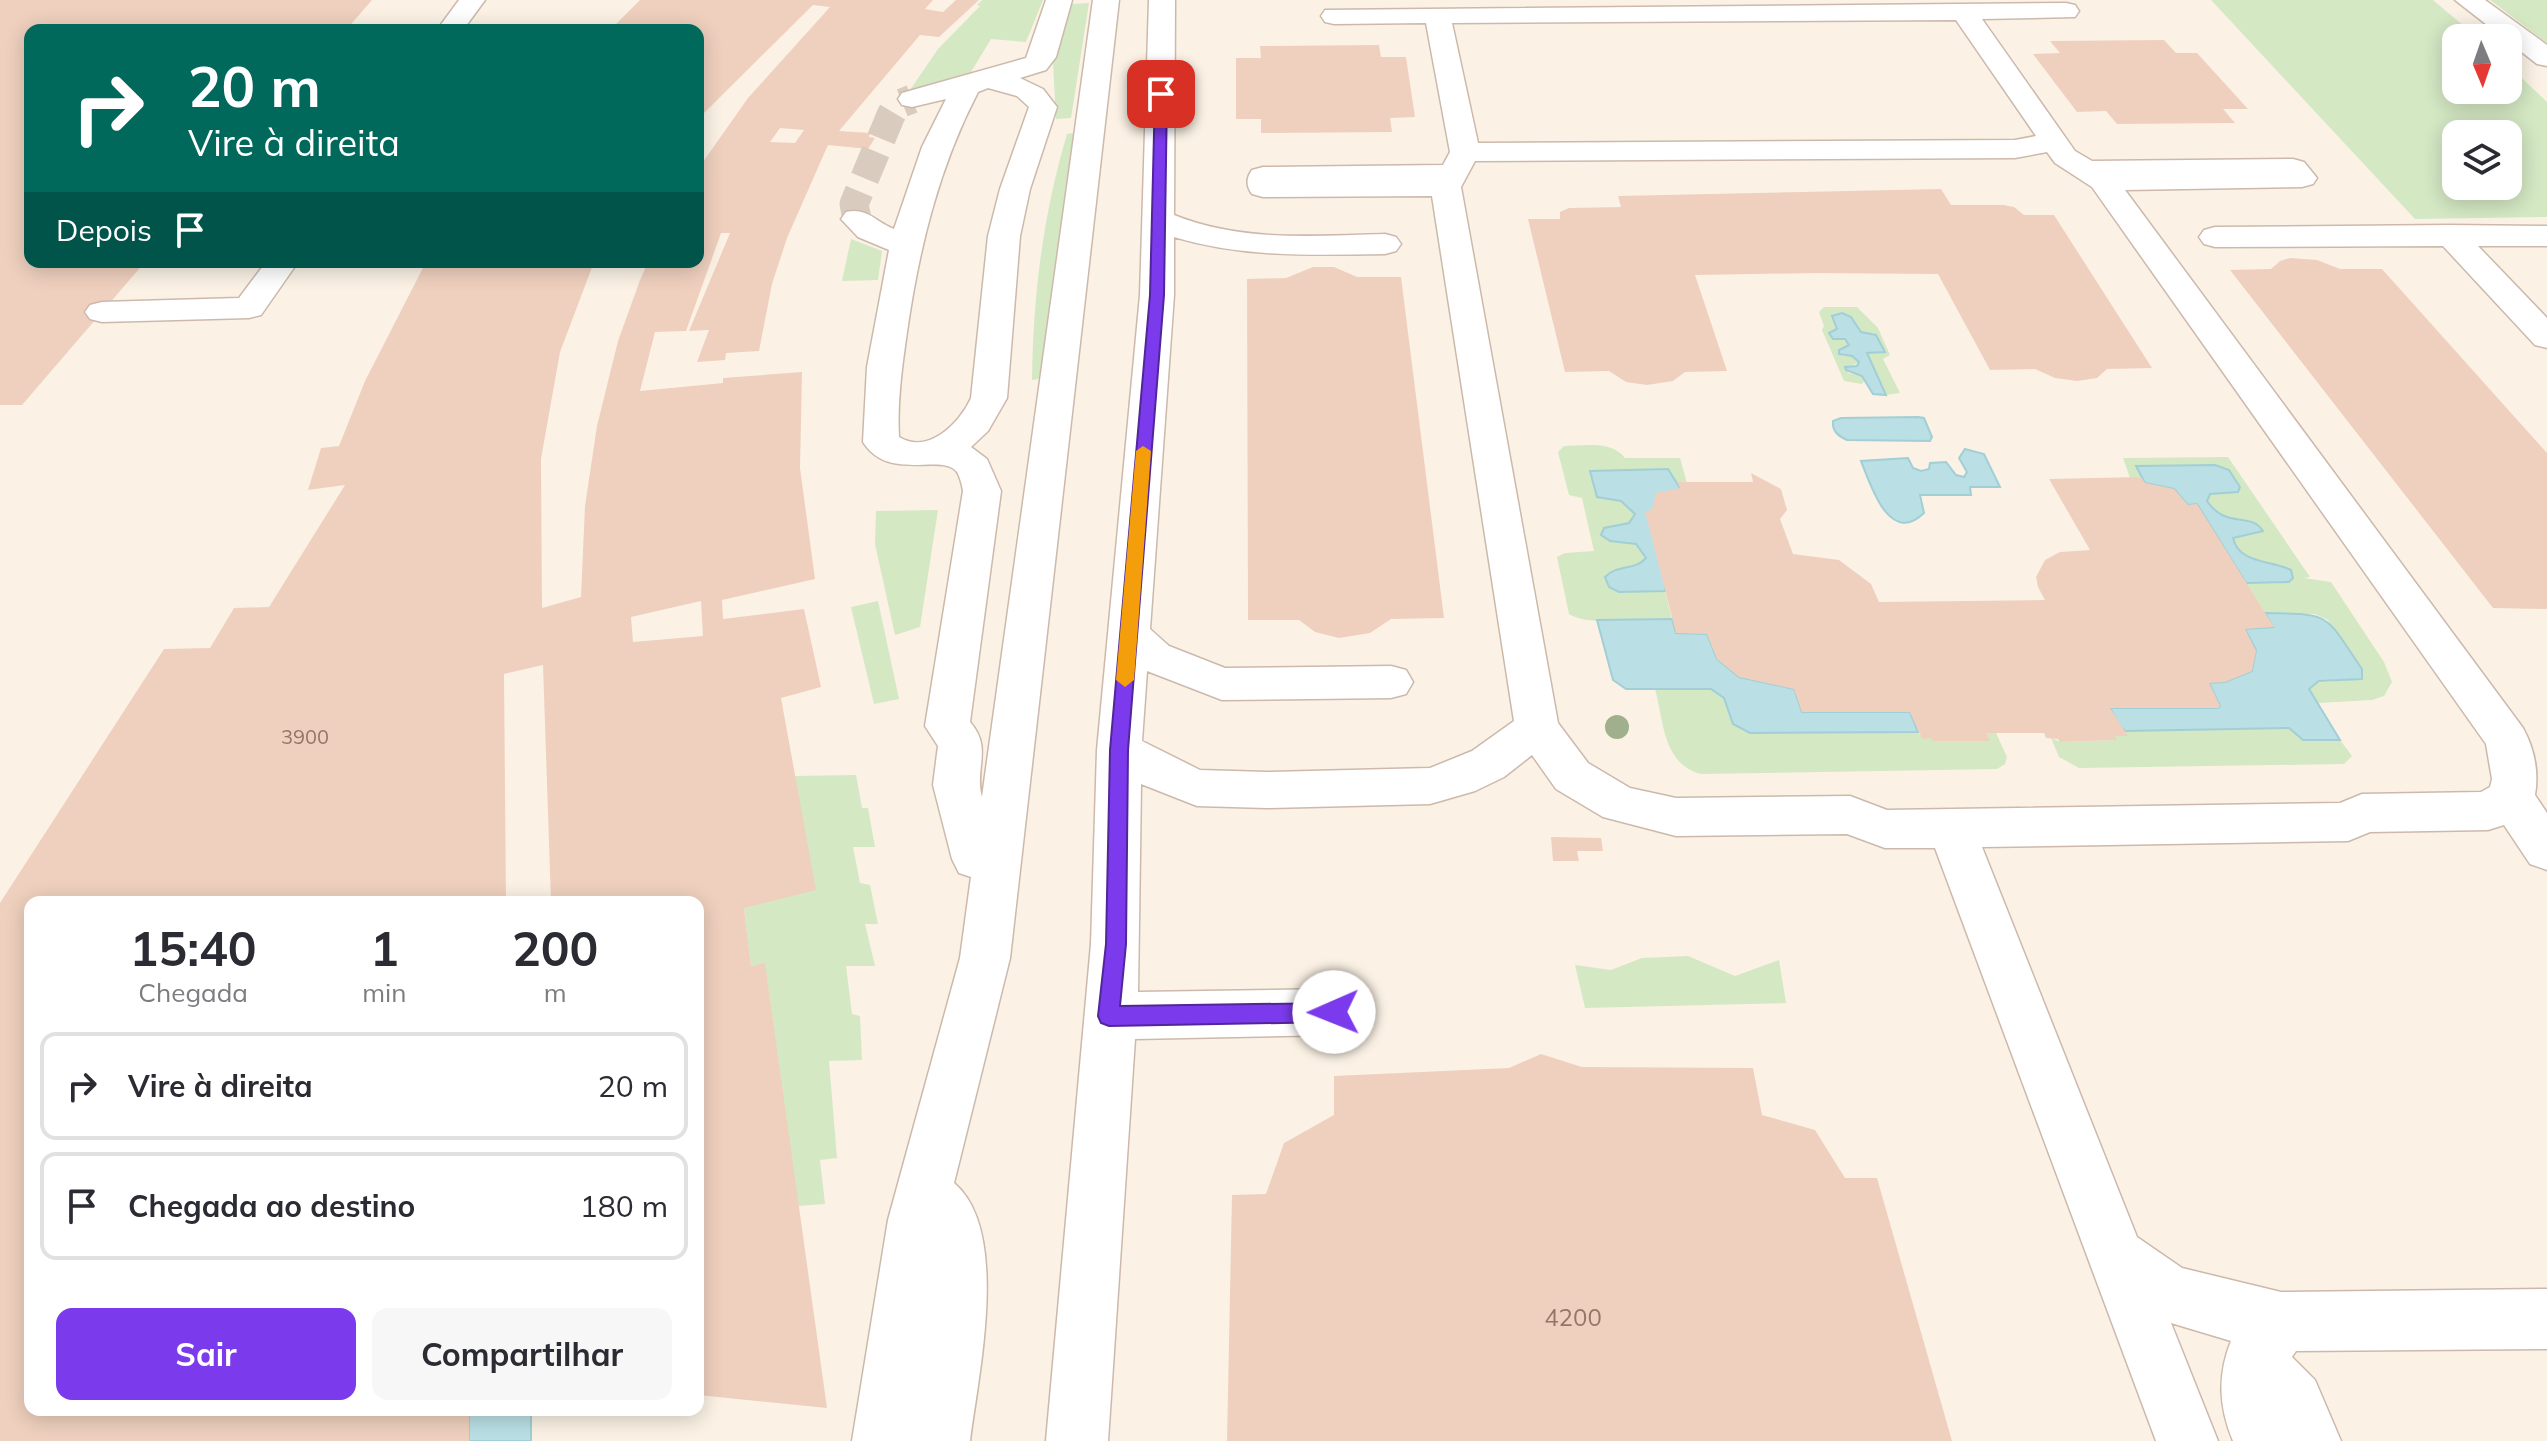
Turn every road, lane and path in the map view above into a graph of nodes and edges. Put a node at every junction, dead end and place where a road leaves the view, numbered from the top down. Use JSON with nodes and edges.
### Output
{"nodes":[{"id":1,"x":472,"y":0,"type":"edge"},
{"id":2,"x":1059,"y":0,"type":"edge"},
{"id":3,"x":1106,"y":0,"type":"edge"},
{"id":4,"x":1162,"y":0,"type":"edge"},
{"id":5,"x":2468,"y":0,"type":"edge"},
{"id":6,"x":1786,"y":6,"type":"edge"},
{"id":7,"x":1607,"y":7,"type":"edge"},
{"id":8,"x":1701,"y":7,"type":"edge"},
{"id":9,"x":2066,"y":11,"type":"dead end"},
{"id":10,"x":1964,"y":12,"type":"junction"},
{"id":11,"x":1437,"y":15,"type":"junction"},
{"id":12,"x":1334,"y":16,"type":"dead end"},
{"id":13,"x":454,"y":24,"type":"edge"},
{"id":14,"x":2547,"y":58,"type":"edge"},
{"id":15,"x":978,"y":83,"type":"junction"},
{"id":16,"x":912,"y":99,"type":"tunnel mouth"},
{"id":17,"x":2054,"y":142,"type":"junction"},
{"id":18,"x":1455,"y":171,"type":"junction"},
{"id":19,"x":2096,"y":175,"type":"junction"},
{"id":20,"x":857,"y":219,"type":"dead end"},
{"id":21,"x":1160,"y":220,"type":"junction"},
{"id":22,"x":2450,"y":235,"type":"junction"},
{"id":23,"x":2547,"y":236,"type":"edge"},
{"id":24,"x":2215,"y":237,"type":"dead end"},
{"id":25,"x":1385,"y":244,"type":"dead end"},
{"id":26,"x":904,"y":245,"type":"junction"},
{"id":27,"x":278,"y":268,"type":"edge"},
{"id":28,"x":102,"y":312,"type":"dead end"},
{"id":29,"x":2547,"y":338,"type":"edge"},
{"id":30,"x":941,"y":452,"type":"junction"},
{"id":31,"x":1128,"y":634,"type":"junction"},
{"id":32,"x":1391,"y":682,"type":"dead end"},
{"id":33,"x":1537,"y":728,"type":"junction"},
{"id":34,"x":1119,"y":750,"type":"junction"},
{"id":35,"x":2511,"y":798,"type":"junction"},
{"id":36,"x":1951,"y":828,"type":"junction"},
{"id":37,"x":2547,"y":850,"type":"edge"},
{"id":38,"x":997,"y":864,"type":"junction"},
{"id":39,"x":1334,"y":1012,"type":"dead end"},
{"id":40,"x":1109,"y":1016,"type":"junction"},
{"id":41,"x":922,"y":1193,"type":"junction"},
{"id":42,"x":2116,"y":1257,"type":"junction"},
{"id":43,"x":2547,"y":1319,"type":"edge"},
{"id":44,"x":2267,"y":1341,"type":"junction"},
{"id":45,"x":883,"y":1441,"type":"edge"},
{"id":46,"x":939,"y":1441,"type":"edge"},
{"id":47,"x":1077,"y":1441,"type":"edge"},
{"id":48,"x":2187,"y":1441,"type":"edge"},
{"id":49,"x":2265,"y":1441,"type":"edge"},
{"id":50,"x":2310,"y":1441,"type":"edge"}],
"edges":[{"from":1,"to":13,"type":"street"},
{"from":2,"to":15,"type":"street"},
{"from":3,"to":38,"type":"street"},
{"from":4,"to":21,"type":"street"},
{"from":5,"to":14,"type":"street"},
{"from":6,"to":8,"type":"street"},
{"from":6,"to":10,"type":"street"},
{"from":7,"to":8,"type":"street"},
{"from":7,"to":11,"type":"street"},
{"from":9,"to":10,"type":"street"},
{"from":10,"to":17,"type":"street"},
{"from":11,"to":12,"type":"street"},
{"from":11,"to":18,"type":"street"},
{"from":15,"to":16,"type":"street"},
{"from":15,"to":26,"type":"street"},
{"from":15,"to":30,"type":"street"},
{"from":17,"to":18,"type":"street"},
{"from":17,"to":19,"type":"street"},
{"from":18,"to":18,"type":"street"},
{"from":18,"to":33,"type":"street"},
{"from":19,"to":19,"type":"street"},
{"from":19,"to":35,"type":"street"},
{"from":20,"to":26,"type":"street"},
{"from":21,"to":25,"type":"street"},
{"from":21,"to":31,"type":"street"},
{"from":22,"to":23,"type":"street"},
{"from":22,"to":24,"type":"street"},
{"from":22,"to":29,"type":"street"},
{"from":26,"to":30,"type":"street"},
{"from":27,"to":28,"type":"street"},
{"from":30,"to":38,"type":"street"},
{"from":31,"to":32,"type":"street"},
{"from":31,"to":34,"type":"street"},
{"from":33,"to":34,"type":"street"},
{"from":33,"to":36,"type":"street"},
{"from":34,"to":40,"type":"street"},
{"from":35,"to":36,"type":"street"},
{"from":35,"to":37,"type":"street"},
{"from":36,"to":42,"type":"street"},
{"from":38,"to":41,"type":"street"},
{"from":39,"to":40,"type":"street"},
{"from":40,"to":47,"type":"street"},
{"from":41,"to":45,"type":"street"},
{"from":41,"to":46,"type":"street"},
{"from":42,"to":44,"type":"street"},
{"from":42,"to":48,"type":"street"},
{"from":43,"to":44,"type":"street"},
{"from":44,"to":49,"type":"street"},
{"from":44,"to":50,"type":"street"}]}
